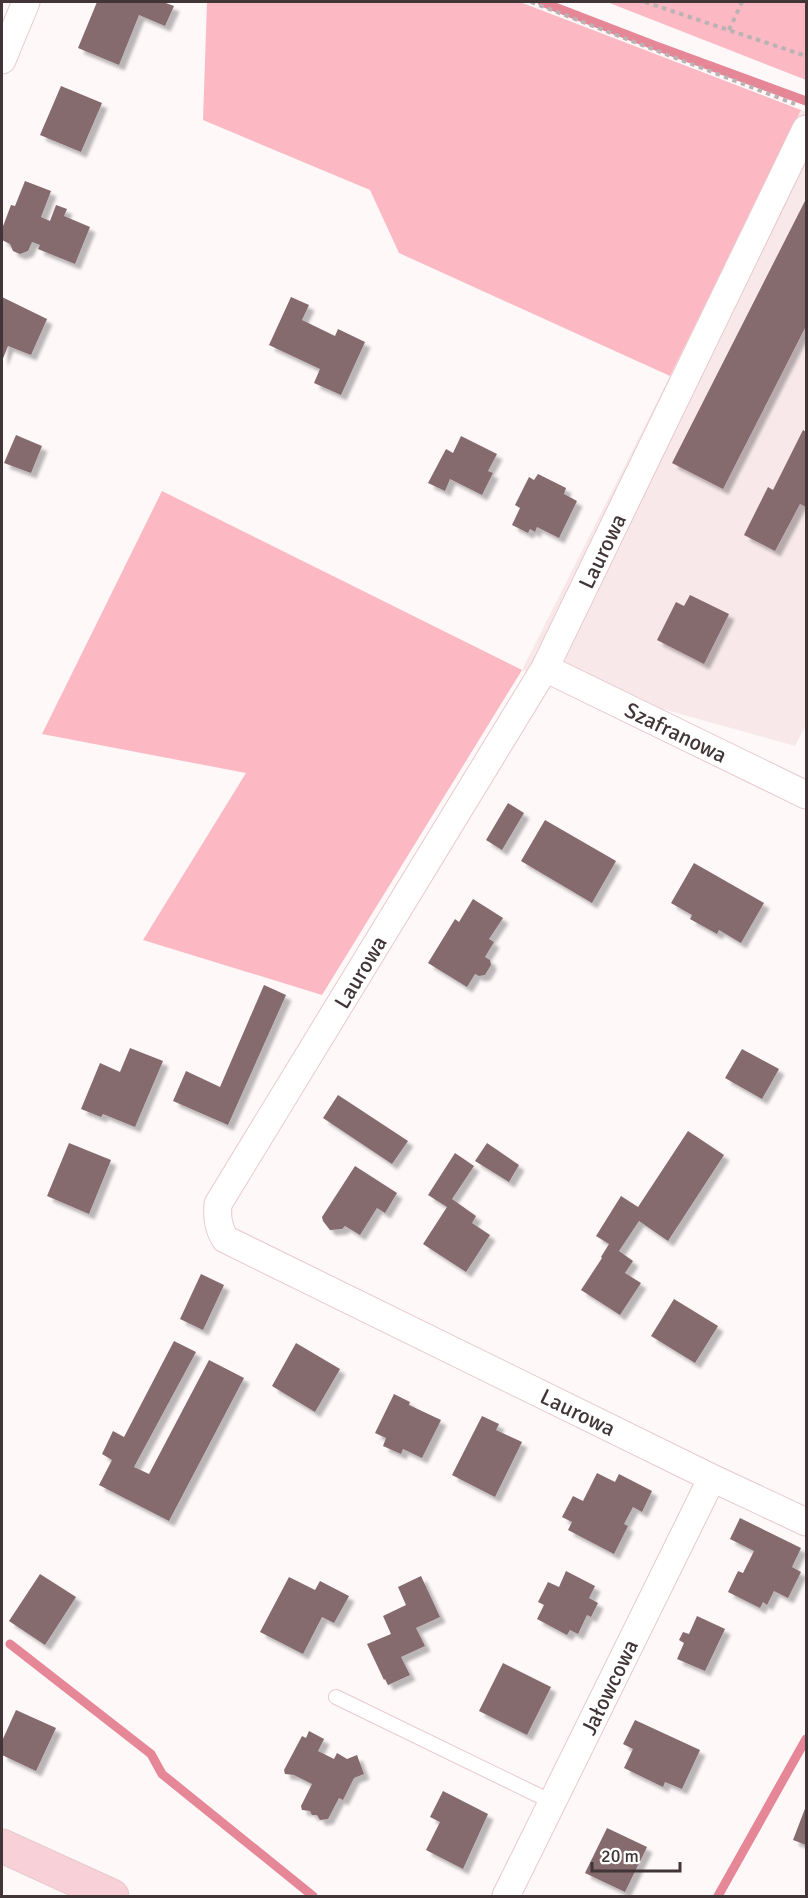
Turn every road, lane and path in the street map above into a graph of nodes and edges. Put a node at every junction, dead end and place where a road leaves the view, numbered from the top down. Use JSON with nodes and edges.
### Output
{"nodes":[{"id":1,"x":26,"y":2,"type":"edge"},
{"id":2,"x":531,"y":2,"type":"edge"},
{"id":3,"x":645,"y":2,"type":"edge"},
{"id":4,"x":742,"y":2,"type":"edge"},
{"id":5,"x":729,"y":30,"type":"junction"},
{"id":6,"x":807,"y":56,"type":"edge"},
{"id":7,"x":2,"y":60,"type":"edge"},
{"id":8,"x":801,"y":117,"type":"edge"},
{"id":9,"x":545,"y":668,"type":"junction"},
{"id":10,"x":807,"y":795,"type":"edge"},
{"id":11,"x":712,"y":1478,"type":"junction"},
{"id":12,"x":807,"y":1522,"type":"edge"},
{"id":13,"x":336,"y":1697,"type":"dead end"},
{"id":14,"x":552,"y":1802,"type":"junction"},
{"id":15,"x":2,"y":1846,"type":"edge"},
{"id":16,"x":112,"y":1896,"type":"edge"},
{"id":17,"x":506,"y":1896,"type":"edge"}],
"edges":[{"from":1,"to":7,"type":"street"},
{"from":2,"to":8,"type":"path"},
{"from":3,"to":5,"type":"path"},
{"from":4,"to":5,"type":"path"},
{"from":5,"to":6,"type":"path"},
{"from":8,"to":9,"type":"street","name":"Laurowa"},
{"from":9,"to":10,"type":"street","name":"Szafranowa"},
{"from":9,"to":11,"type":"street","name":"Laurowa"},
{"from":11,"to":12,"type":"street","name":"Laurowa"},
{"from":11,"to":14,"type":"street","name":"Jałowcowa"},
{"from":13,"to":14,"type":"lane"},
{"from":14,"to":17,"type":"street","name":"Jałowcowa"},
{"from":15,"to":16,"type":"street"}]}
